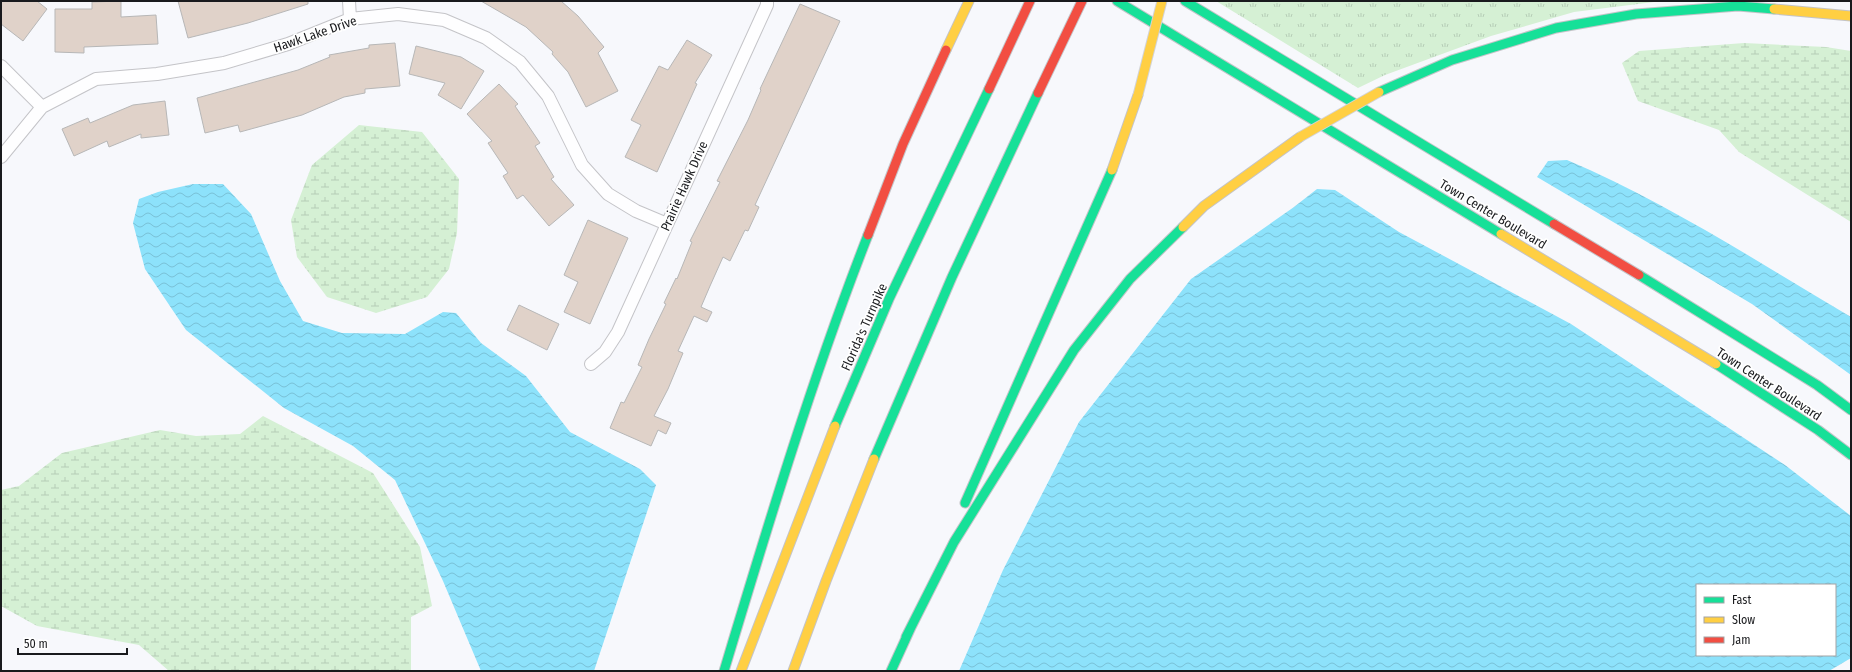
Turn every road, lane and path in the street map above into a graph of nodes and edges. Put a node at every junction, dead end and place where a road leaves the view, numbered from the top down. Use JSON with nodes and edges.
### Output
{"nodes":[{"id":1,"x":349,"y":1,"type":"edge"},
{"id":2,"x":767,"y":1,"type":"edge"},
{"id":3,"x":968,"y":1,"type":"edge"},
{"id":4,"x":1030,"y":1,"type":"edge"},
{"id":5,"x":1082,"y":1,"type":"edge"},
{"id":6,"x":1162,"y":1,"type":"edge"},
{"id":7,"x":1184,"y":1,"type":"edge"},
{"id":8,"x":1119,"y":2,"type":"edge"},
{"id":9,"x":1851,"y":16,"type":"edge"},
{"id":10,"x":350,"y":19,"type":"junction"},
{"id":11,"x":1,"y":66,"type":"edge"},
{"id":12,"x":42,"y":108,"type":"junction"},
{"id":13,"x":1,"y":156,"type":"edge"},
{"id":14,"x":667,"y":224,"type":"junction"},
{"id":15,"x":591,"y":364,"type":"dead end"},
{"id":16,"x":1851,"y":410,"type":"edge"},
{"id":17,"x":1851,"y":456,"type":"edge"},
{"id":18,"x":906,"y":637,"type":"junction"},
{"id":19,"x":724,"y":671,"type":"edge"},
{"id":20,"x":741,"y":671,"type":"edge"},
{"id":21,"x":793,"y":671,"type":"edge"},
{"id":22,"x":891,"y":671,"type":"edge"}],
"edges":[{"from":1,"to":10,"type":"street"},
{"from":2,"to":14,"type":"street","name":"Prairie Hawk Drive"},
{"from":3,"to":19,"type":"main road"},
{"from":4,"to":20,"type":"main road","name":"Florida's Turnpike"},
{"from":5,"to":21,"type":"main road"},
{"from":6,"to":18,"type":"main road","bridge":true},
{"from":7,"to":16,"type":"main road","name":"Town Center Boulevard"},
{"from":8,"to":17,"type":"main road","name":"Town Center Boulevard"},
{"from":9,"to":18,"type":"main road","bridge":true},
{"from":10,"to":12,"type":"street","name":"Hawk Lake Drive"},
{"from":10,"to":14,"type":"street","name":"Hawk Lake Drive"},
{"from":11,"to":12,"type":"street"},
{"from":12,"to":13,"type":"street","name":"Hawk Lake Drive"},
{"from":14,"to":15,"type":"street","name":"Prairie Hawk Drive"},
{"from":18,"to":22,"type":"main road"}]}
